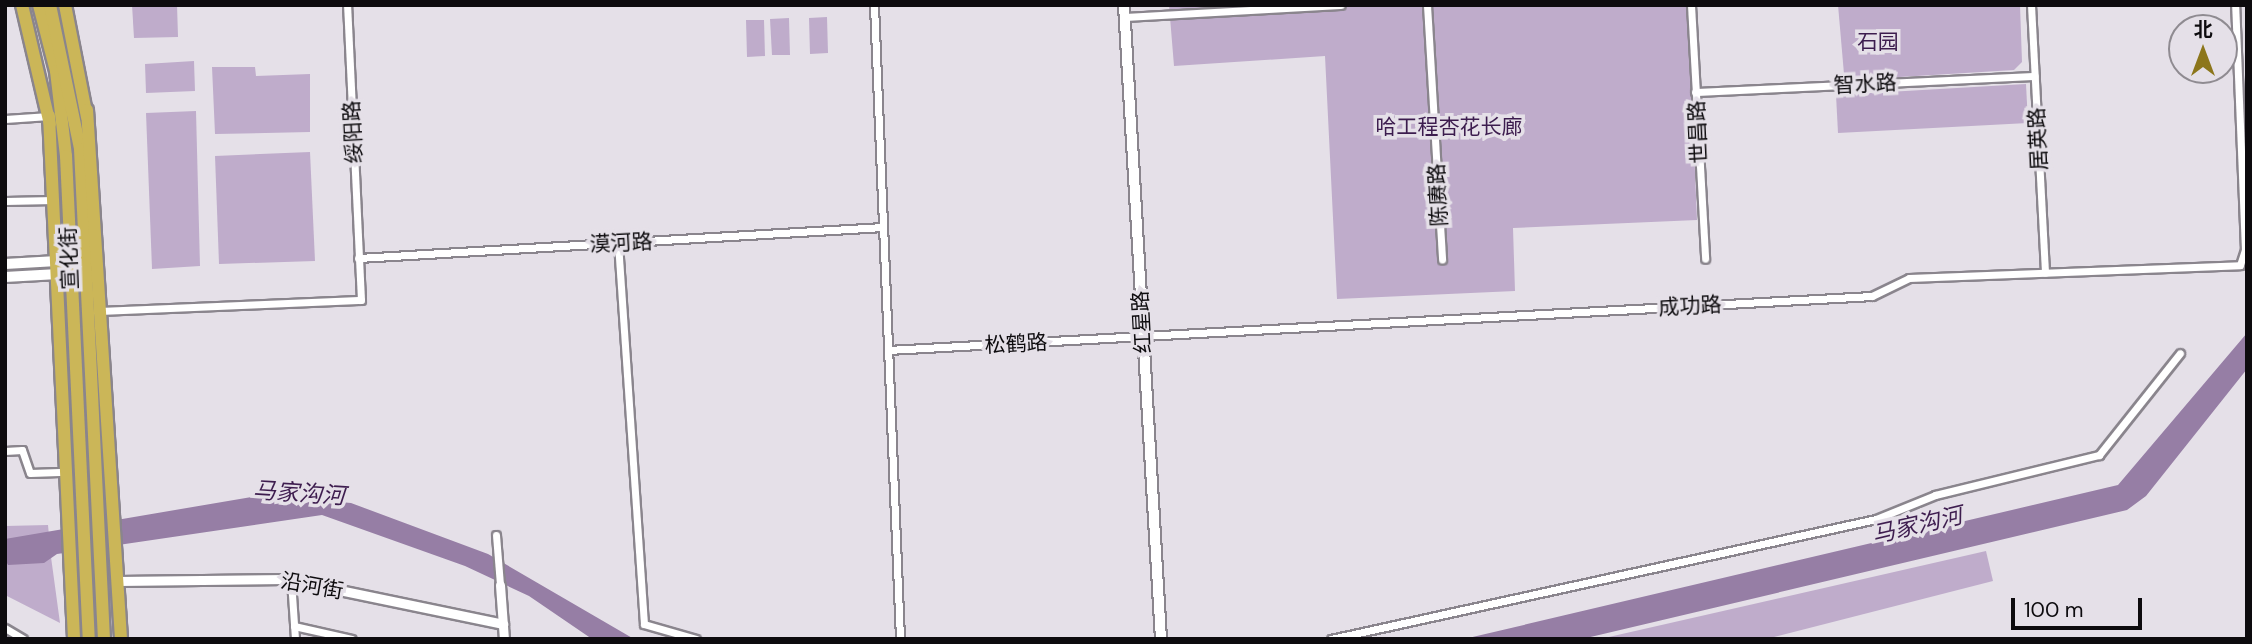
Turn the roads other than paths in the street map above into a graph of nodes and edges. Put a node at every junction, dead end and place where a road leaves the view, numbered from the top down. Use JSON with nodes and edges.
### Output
{"nodes":[{"id":1,"x":22,"y":5,"type":"edge"},
{"id":2,"x":39,"y":5,"type":"edge"},
{"id":3,"x":50,"y":5,"type":"edge"},
{"id":4,"x":65,"y":5,"type":"edge"},
{"id":5,"x":347,"y":5,"type":"edge"},
{"id":6,"x":874,"y":5,"type":"edge"},
{"id":7,"x":1124,"y":5,"type":"edge"},
{"id":8,"x":1150,"y":5,"type":"edge"},
{"id":9,"x":1341,"y":5,"type":"edge"},
{"id":10,"x":1427,"y":5,"type":"edge"},
{"id":11,"x":1690,"y":5,"type":"edge"},
{"id":12,"x":2031,"y":5,"type":"edge"},
{"id":13,"x":2235,"y":5,"type":"edge"},
{"id":14,"x":1150,"y":16,"type":"junction"},
{"id":15,"x":1124,"y":17,"type":"junction"},
{"id":16,"x":2035,"y":76,"type":"junction"},
{"id":17,"x":1695,"y":92,"type":"junction"},
{"id":18,"x":87,"y":110,"type":"junction"},
{"id":19,"x":49,"y":116,"type":"junction"},
{"id":20,"x":5,"y":118,"type":"edge"},
{"id":21,"x":55,"y":200,"type":"junction"},
{"id":22,"x":5,"y":201,"type":"edge"},
{"id":23,"x":883,"y":228,"type":"junction"},
{"id":24,"x":618,"y":243,"type":"junction"},
{"id":25,"x":358,"y":258,"type":"junction"},
{"id":26,"x":1705,"y":259,"type":"dead end"},
{"id":27,"x":1442,"y":260,"type":"dead end"},
{"id":28,"x":5,"y":264,"type":"edge"},
{"id":29,"x":61,"y":266,"type":"junction"},
{"id":30,"x":2045,"y":273,"type":"junction"},
{"id":31,"x":5,"y":277,"type":"edge"},
{"id":32,"x":89,"y":278,"type":"junction"},
{"id":33,"x":96,"y":311,"type":"junction"},
{"id":34,"x":1143,"y":337,"type":"junction"},
{"id":35,"x":888,"y":350,"type":"junction"},
{"id":36,"x":2180,"y":353,"type":"dead end"},
{"id":37,"x":5,"y":451,"type":"edge"},
{"id":38,"x":67,"y":472,"type":"junction"},
{"id":39,"x":496,"y":535,"type":"dead end"},
{"id":40,"x":290,"y":580,"type":"junction"},
{"id":41,"x":118,"y":581,"type":"junction"},
{"id":42,"x":500,"y":585,"type":"joint"},
{"id":43,"x":503,"y":624,"type":"junction"},
{"id":44,"x":294,"y":626,"type":"junction"},
{"id":45,"x":5,"y":628,"type":"edge"},
{"id":46,"x":324,"y":636,"type":"edge"},
{"id":47,"x":73,"y":638,"type":"edge"},
{"id":48,"x":23,"y":639,"type":"edge"},
{"id":49,"x":89,"y":639,"type":"edge"},
{"id":50,"x":104,"y":639,"type":"edge"},
{"id":51,"x":121,"y":639,"type":"edge"},
{"id":52,"x":295,"y":639,"type":"edge"},
{"id":53,"x":352,"y":639,"type":"edge"},
{"id":54,"x":504,"y":639,"type":"edge"},
{"id":55,"x":696,"y":639,"type":"edge"},
{"id":56,"x":900,"y":639,"type":"edge"},
{"id":57,"x":1161,"y":639,"type":"edge"},
{"id":58,"x":1331,"y":639,"type":"edge"}],
"edges":[{"from":1,"to":19,"type":"highway"},
{"from":2,"to":29,"type":"highway","name":"宣化街"},
{"from":3,"to":32,"type":"highway"},
{"from":4,"to":18,"type":"highway"},
{"from":5,"to":25,"type":"street","name":"绥阳路"},
{"from":6,"to":23,"type":"street"},
{"from":7,"to":15,"type":"main road","name":"红星路"},
{"from":8,"to":14,"type":"street"},
{"from":9,"to":14,"type":"street"},
{"from":10,"to":27,"type":"street","name":"陈赓路"},
{"from":11,"to":17,"type":"street","name":"世昌路"},
{"from":12,"to":16,"type":"street","name":"居英路"},
{"from":13,"to":30,"type":"street","name":"成功路"},
{"from":14,"to":15,"type":"street"},
{"from":15,"to":34,"type":"main road","name":"红星路"},
{"from":16,"to":17,"type":"street","name":"智水路"},
{"from":16,"to":30,"type":"street","name":"居英路"},
{"from":17,"to":26,"type":"street","name":"世昌路"},
{"from":18,"to":32,"type":"highway"},
{"from":18,"to":33,"type":"highway","name":"宣化街"},
{"from":19,"to":20,"type":"street"},
{"from":19,"to":21,"type":"highway","name":"宣化街"},
{"from":19,"to":29,"type":"highway"},
{"from":21,"to":22,"type":"street"},
{"from":21,"to":29,"type":"highway","name":"宣化街"},
{"from":23,"to":24,"type":"street","name":"漠河路"},
{"from":23,"to":35,"type":"street"},
{"from":24,"to":25,"type":"street","name":"漠河路"},
{"from":24,"to":55,"type":"street"},
{"from":25,"to":33,"type":"street","name":"绥阳路"},
{"from":28,"to":29,"type":"main road"},
{"from":29,"to":31,"type":"main road"},
{"from":29,"to":38,"type":"highway","name":"宣化街"},
{"from":29,"to":49,"type":"highway","name":"宣化街"},
{"from":30,"to":34,"type":"street","name":"成功路"},
{"from":32,"to":33,"type":"highway"},
{"from":33,"to":41,"type":"highway","name":"宣化街"},
{"from":33,"to":50,"type":"highway"},
{"from":34,"to":35,"type":"street","name":"松鹤路"},
{"from":34,"to":57,"type":"main road","name":"红星路"},
{"from":35,"to":56,"type":"street"},
{"from":36,"to":58,"type":"street"},
{"from":37,"to":38,"type":"street"},
{"from":38,"to":47,"type":"highway","name":"宣化街"},
{"from":39,"to":42,"type":"street"},
{"from":40,"to":41,"type":"street","name":"沿河街"},
{"from":40,"to":43,"type":"street","name":"沿河街"},
{"from":40,"to":44,"type":"street"},
{"from":41,"to":51,"type":"highway"},
{"from":42,"to":43,"type":"street"},
{"from":43,"to":54,"type":"street"},
{"from":44,"to":46,"type":"street"},
{"from":44,"to":52,"type":"street"},
{"from":45,"to":48,"type":"street"},
{"from":46,"to":53,"type":"street"}]}
